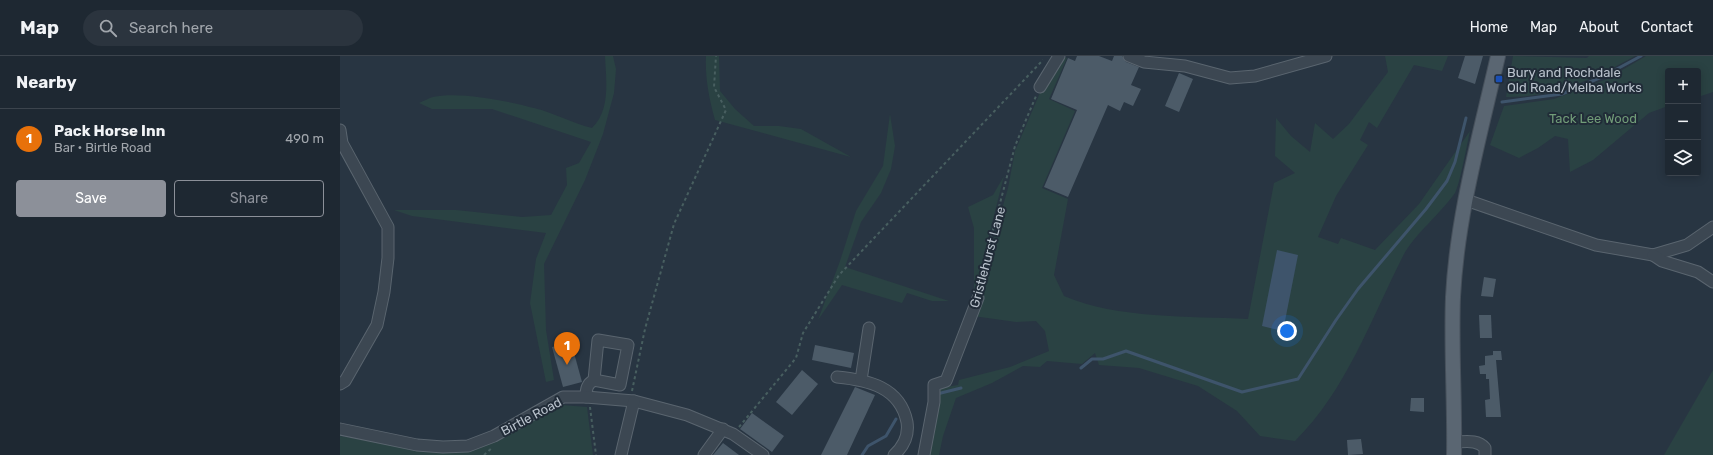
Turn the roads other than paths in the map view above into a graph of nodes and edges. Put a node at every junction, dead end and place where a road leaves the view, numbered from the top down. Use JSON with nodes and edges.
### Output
{"nodes":[{"id":1,"x":1059,"y":56,"type":"edge"},
{"id":2,"x":1129,"y":56,"type":"edge"},
{"id":3,"x":1326,"y":56,"type":"edge"},
{"id":4,"x":1498,"y":56,"type":"edge"},
{"id":5,"x":1040,"y":87,"type":"road end"},
{"id":6,"x":340,"y":130,"type":"edge"},
{"id":7,"x":1466,"y":200,"type":"junction"},
{"id":8,"x":1713,"y":227,"type":"edge"},
{"id":9,"x":1653,"y":255,"type":"junction"},
{"id":10,"x":1713,"y":282,"type":"edge"},
{"id":11,"x":978,"y":298,"type":"road end"},
{"id":12,"x":869,"y":328,"type":"dead end"},
{"id":13,"x":837,"y":377,"type":"dead end"},
{"id":14,"x":594,"y":380,"type":"dead end"},
{"id":15,"x":861,"y":380,"type":"junction"},
{"id":16,"x":340,"y":384,"type":"edge"},
{"id":17,"x":587,"y":397,"type":"junction"},
{"id":18,"x":632,"y":401,"type":"junction"},
{"id":19,"x":340,"y":429,"type":"edge"},
{"id":20,"x":728,"y":432,"type":"junction"},
{"id":21,"x":1454,"y":448,"type":"edge"},
{"id":22,"x":621,"y":455,"type":"edge"},
{"id":23,"x":704,"y":455,"type":"edge"},
{"id":24,"x":763,"y":455,"type":"edge"},
{"id":25,"x":894,"y":455,"type":"edge"},
{"id":26,"x":924,"y":455,"type":"edge"},
{"id":27,"x":1485,"y":455,"type":"edge"}],
"edges":[{"from":1,"to":5,"type":"street"},
{"from":2,"to":3,"type":"street"},
{"from":4,"to":7,"type":"main road"},
{"from":6,"to":16,"type":"street"},
{"from":7,"to":9,"type":"street"},
{"from":7,"to":21,"type":"main road"},
{"from":8,"to":9,"type":"street"},
{"from":9,"to":10,"type":"street"},
{"from":11,"to":26,"type":"street","name":"Gristlehurst Lane"},
{"from":12,"to":15,"type":"street"},
{"from":13,"to":15,"type":"street"},
{"from":14,"to":17,"type":"street"},
{"from":15,"to":25,"type":"street"},
{"from":17,"to":18,"type":"street","name":"Birtle Road"},
{"from":17,"to":19,"type":"street","name":"Birtle Road"},
{"from":18,"to":20,"type":"street","name":"Birtle Road"},
{"from":18,"to":22,"type":"street"},
{"from":20,"to":23,"type":"street"},
{"from":20,"to":24,"type":"street","name":"Birtle Road"},
{"from":21,"to":27,"type":"street"}]}
